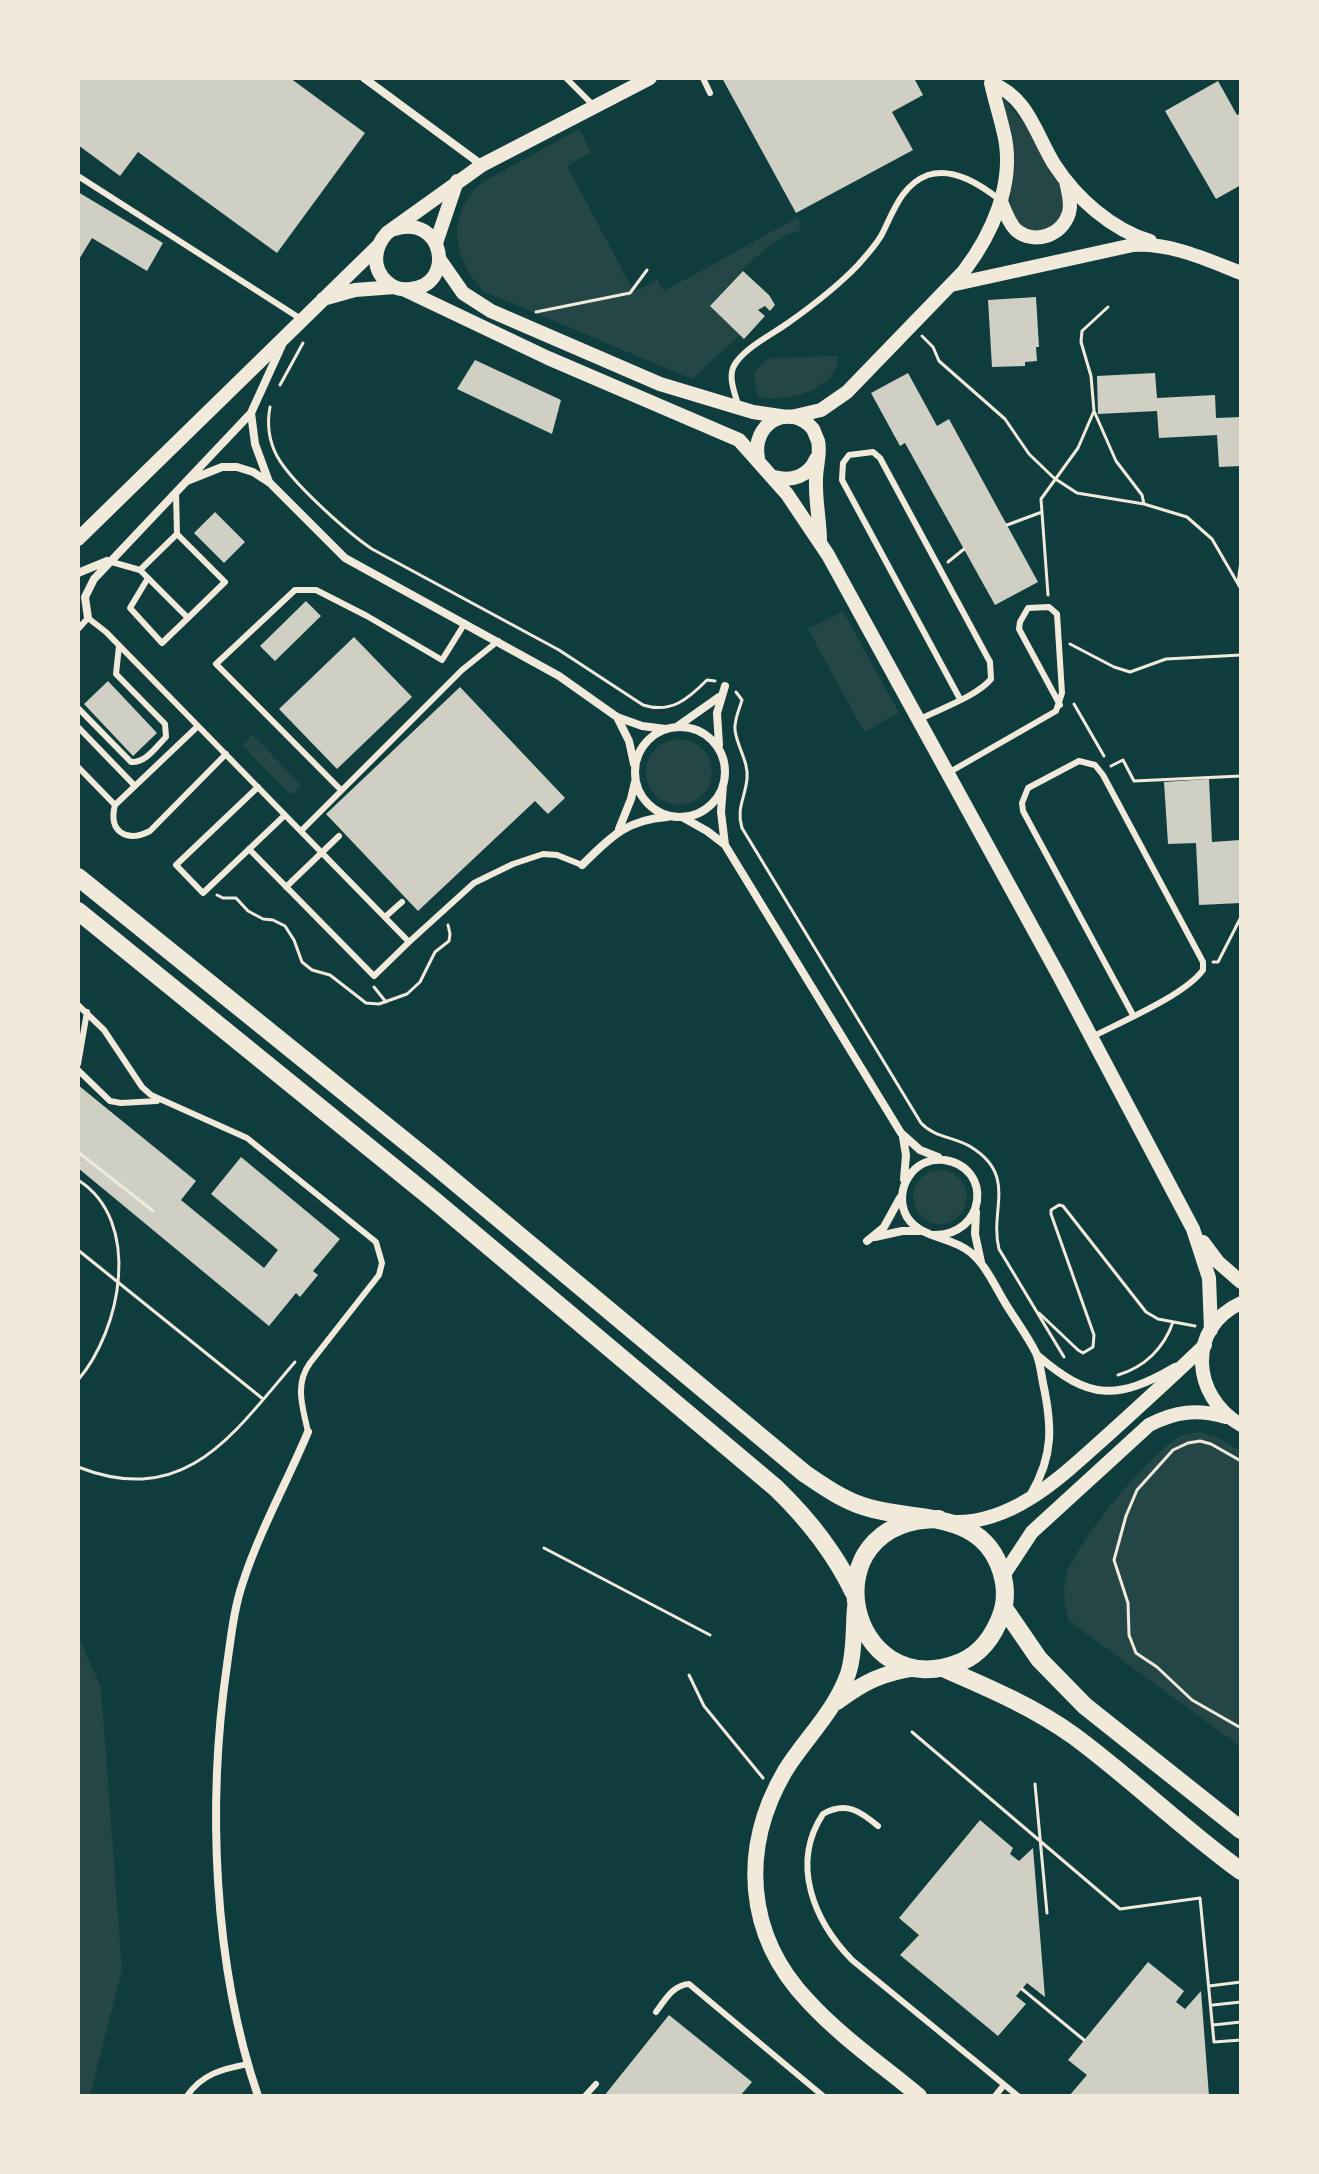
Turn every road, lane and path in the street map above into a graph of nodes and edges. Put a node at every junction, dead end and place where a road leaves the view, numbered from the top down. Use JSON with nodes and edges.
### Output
{"nodes":[{"id":1,"x":364,"y":78,"type":"edge"},
{"id":2,"x":567,"y":78,"type":"edge"},
{"id":3,"x":650,"y":78,"type":"edge"},
{"id":4,"x":703,"y":78,"type":"edge"},
{"id":5,"x":991,"y":80,"type":"edge"},
{"id":6,"x":710,"y":93,"type":"dead end"},
{"id":7,"x":595,"y":107,"type":"junction"},
{"id":8,"x":482,"y":165,"type":"junction"},
{"id":9,"x":78,"y":176,"type":"edge"},
{"id":10,"x":1066,"y":180,"type":"junction"},
{"id":11,"x":457,"y":181,"type":"junction"},
{"id":12,"x":1001,"y":201,"type":"junction"},
{"id":13,"x":394,"y":229,"type":"junction"},
{"id":14,"x":436,"y":243,"type":"junction"},
{"id":15,"x":378,"y":246,"type":"junction"},
{"id":16,"x":1167,"y":246,"type":"junction"},
{"id":17,"x":440,"y":260,"type":"junction"},
{"id":18,"x":647,"y":270,"type":"dead end"},
{"id":19,"x":1241,"y":273,"type":"edge"},
{"id":20,"x":950,"y":286,"type":"junction"},
{"id":21,"x":400,"y":289,"type":"junction"},
{"id":22,"x":319,"y":301,"type":"junction"},
{"id":23,"x":1108,"y":307,"type":"dead end"},
{"id":24,"x":531,"y":318,"type":"dead end"},
{"id":25,"x":301,"y":319,"type":"junction"},
{"id":26,"x":910,"y":326,"type":"junction"},
{"id":27,"x":287,"y":334,"type":"junction"},
{"id":28,"x":739,"y":408,"type":"junction"},
{"id":29,"x":1094,"y":411,"type":"junction"},
{"id":30,"x":251,"y":413,"type":"junction"},
{"id":31,"x":789,"y":417,"type":"junction"},
{"id":32,"x":817,"y":456,"type":"junction"},
{"id":33,"x":758,"y":462,"type":"junction"},
{"id":34,"x":774,"y":477,"type":"junction"},
{"id":35,"x":1054,"y":478,"type":"junction"},
{"id":36,"x":187,"y":481,"type":"junction"},
{"id":37,"x":270,"y":483,"type":"junction"},
{"id":38,"x":176,"y":492,"type":"junction"},
{"id":39,"x":1144,"y":504,"type":"junction"},
{"id":40,"x":1042,"y":512,"type":"junction"},
{"id":41,"x":1007,"y":525,"type":"dead end"},
{"id":42,"x":177,"y":534,"type":"junction"},
{"id":43,"x":78,"y":539,"type":"edge"},
{"id":44,"x":820,"y":542,"type":"junction"},
{"id":45,"x":964,"y":549,"type":"dead end"},
{"id":46,"x":108,"y":561,"type":"junction"},
{"id":47,"x":1241,"y":561,"type":"edge"},
{"id":48,"x":940,"y":569,"type":"junction"},
{"id":49,"x":140,"y":570,"type":"junction"},
{"id":50,"x":78,"y":573,"type":"edge"},
{"id":51,"x":148,"y":578,"type":"junction"},
{"id":52,"x":1238,"y":583,"type":"junction"},
{"id":53,"x":1241,"y":589,"type":"edge"},
{"id":54,"x":1049,"y":607,"type":"junction"},
{"id":55,"x":78,"y":609,"type":"edge"},
{"id":56,"x":88,"y":618,"type":"junction"},
{"id":57,"x":188,"y":618,"type":"junction"},
{"id":58,"x":465,"y":623,"type":"junction"},
{"id":59,"x":78,"y":629,"type":"edge"},
{"id":60,"x":498,"y":641,"type":"junction"},
{"id":61,"x":119,"y":646,"type":"junction"},
{"id":62,"x":1077,"y":647,"type":"dead end"},
{"id":63,"x":1241,"y":655,"type":"edge"},
{"id":64,"x":1061,"y":682,"type":"junction"},
{"id":65,"x":725,"y":686,"type":"dead end"},
{"id":66,"x":720,"y":696,"type":"junction"},
{"id":67,"x":960,"y":699,"type":"junction"},
{"id":68,"x":1060,"y":705,"type":"junction"},
{"id":69,"x":78,"y":708,"type":"edge"},
{"id":70,"x":617,"y":717,"type":"junction"},
{"id":71,"x":918,"y":720,"type":"junction"},
{"id":72,"x":198,"y":726,"type":"junction"},
{"id":73,"x":78,"y":727,"type":"edge"},
{"id":74,"x":677,"y":727,"type":"junction"},
{"id":75,"x":666,"y":729,"type":"junction"},
{"id":76,"x":721,"y":753,"type":"junction"},
{"id":77,"x":226,"y":754,"type":"junction"},
{"id":78,"x":78,"y":767,"type":"edge"},
{"id":79,"x":635,"y":769,"type":"junction"},
{"id":80,"x":948,"y":773,"type":"junction"},
{"id":81,"x":1241,"y":776,"type":"edge"},
{"id":82,"x":635,"y":780,"type":"junction"},
{"id":83,"x":723,"y":785,"type":"junction"},
{"id":84,"x":135,"y":786,"type":"junction"},
{"id":85,"x":258,"y":787,"type":"junction"},
{"id":86,"x":341,"y":790,"type":"junction"},
{"id":87,"x":115,"y":805,"type":"junction"},
{"id":88,"x":285,"y":815,"type":"junction"},
{"id":89,"x":676,"y":817,"type":"junction"},
{"id":90,"x":618,"y":830,"type":"junction"},
{"id":91,"x":301,"y":831,"type":"junction"},
{"id":92,"x":339,"y":836,"type":"dead end"},
{"id":93,"x":725,"y":845,"type":"junction"},
{"id":94,"x":249,"y":849,"type":"junction"},
{"id":95,"x":322,"y":852,"type":"junction"},
{"id":96,"x":582,"y":865,"type":"joint"},
{"id":97,"x":78,"y":877,"type":"edge"},
{"id":98,"x":286,"y":887,"type":"junction"},
{"id":99,"x":402,"y":902,"type":"dead end"},
{"id":100,"x":78,"y":911,"type":"edge"},
{"id":101,"x":385,"y":917,"type":"junction"},
{"id":102,"x":1241,"y":917,"type":"edge"},
{"id":103,"x":409,"y":942,"type":"junction"},
{"id":104,"x":1203,"y":962,"type":"junction"},
{"id":105,"x":374,"y":976,"type":"junction"},
{"id":106,"x":386,"y":1002,"type":"dead end"},
{"id":107,"x":78,"y":1005,"type":"edge"},
{"id":108,"x":87,"y":1012,"type":"junction"},
{"id":109,"x":1133,"y":1015,"type":"junction"},
{"id":110,"x":1092,"y":1037,"type":"junction"},
{"id":111,"x":78,"y":1064,"type":"edge"},
{"id":112,"x":78,"y":1070,"type":"edge"},
{"id":113,"x":159,"y":1100,"type":"junction"},
{"id":114,"x":901,"y":1133,"type":"junction"},
{"id":115,"x":78,"y":1152,"type":"edge"},
{"id":116,"x":949,"y":1161,"type":"junction"},
{"id":117,"x":78,"y":1180,"type":"edge"},
{"id":118,"x":903,"y":1189,"type":"junction"},
{"id":119,"x":977,"y":1205,"type":"junction"},
{"id":120,"x":153,"y":1211,"type":"dead end"},
{"id":121,"x":1193,"y":1229,"type":"junction"},
{"id":122,"x":927,"y":1233,"type":"junction"},
{"id":123,"x":78,"y":1250,"type":"edge"},
{"id":124,"x":981,"y":1263,"type":"junction"},
{"id":125,"x":118,"y":1282,"type":"junction"},
{"id":126,"x":1241,"y":1282,"type":"edge"},
{"id":127,"x":1241,"y":1303,"type":"edge"},
{"id":128,"x":1035,"y":1311,"type":"dead end"},
{"id":129,"x":1211,"y":1330,"type":"junction"},
{"id":130,"x":1205,"y":1345,"type":"junction"},
{"id":131,"x":1036,"y":1355,"type":"junction"},
{"id":132,"x":1193,"y":1356,"type":"junction"},
{"id":133,"x":306,"y":1368,"type":"junction"},
{"id":134,"x":78,"y":1380,"type":"edge"},
{"id":135,"x":263,"y":1399,"type":"junction"},
{"id":136,"x":1226,"y":1417,"type":"junction"},
{"id":137,"x":1241,"y":1425,"type":"edge"},
{"id":138,"x":308,"y":1432,"type":"joint"},
{"id":139,"x":1241,"y":1461,"type":"edge"},
{"id":140,"x":78,"y":1467,"type":"edge"},
{"id":141,"x":1028,"y":1499,"type":"junction"},
{"id":142,"x":946,"y":1520,"type":"junction"},
{"id":143,"x":544,"y":1548,"type":"dead end"},
{"id":144,"x":1003,"y":1576,"type":"junction"},
{"id":145,"x":854,"y":1600,"type":"junction"},
{"id":146,"x":1004,"y":1608,"type":"junction"},
{"id":147,"x":710,"y":1635,"type":"dead end"},
{"id":148,"x":916,"y":1668,"type":"junction"},
{"id":149,"x":943,"y":1668,"type":"junction"},
{"id":150,"x":689,"y":1675,"type":"dead end"},
{"id":151,"x":832,"y":1705,"type":"junction"},
{"id":152,"x":1241,"y":1728,"type":"edge"},
{"id":153,"x":912,"y":1732,"type":"dead end"},
{"id":154,"x":1035,"y":1784,"type":"dead end"},
{"id":155,"x":776,"y":1787,"type":"junction"},
{"id":156,"x":878,"y":1826,"type":"dead end"},
{"id":157,"x":1241,"y":1830,"type":"edge"},
{"id":158,"x":1040,"y":1840,"type":"junction"},
{"id":159,"x":1241,"y":1871,"type":"edge"},
{"id":160,"x":1047,"y":1913,"type":"dead end"},
{"id":161,"x":1241,"y":1982,"type":"edge"},
{"id":162,"x":1209,"y":1986,"type":"junction"},
{"id":163,"x":1022,"y":1989,"type":"dead end"},
{"id":164,"x":1241,"y":2002,"type":"edge"},
{"id":165,"x":1212,"y":2005,"type":"junction"},
{"id":166,"x":656,"y":2012,"type":"dead end"},
{"id":167,"x":1241,"y":2022,"type":"edge"},
{"id":168,"x":1213,"y":2025,"type":"junction"},
{"id":169,"x":1084,"y":2040,"type":"dead end"},
{"id":170,"x":1241,"y":2040,"type":"edge"},
{"id":171,"x":248,"y":2064,"type":"junction"},
{"id":172,"x":596,"y":2084,"type":"dead end"},
{"id":173,"x":1004,"y":2085,"type":"junction"},
{"id":174,"x":187,"y":2096,"type":"edge"},
{"id":175,"x":258,"y":2096,"type":"edge"},
{"id":176,"x":585,"y":2096,"type":"edge"},
{"id":177,"x":823,"y":2096,"type":"edge"},
{"id":178,"x":919,"y":2096,"type":"edge"},
{"id":179,"x":995,"y":2096,"type":"edge"},
{"id":180,"x":1018,"y":2096,"type":"edge"}],
"edges":[{"from":1,"to":8,"type":"street"},
{"from":2,"to":7,"type":"lane"},
{"from":3,"to":7,"type":"street"},
{"from":4,"to":6,"type":"lane"},
{"from":5,"to":10,"type":"street"},
{"from":5,"to":12,"type":"street"},
{"from":7,"to":8,"type":"street"},
{"from":8,"to":11,"type":"street"},
{"from":9,"to":25,"type":"lane"},
{"from":10,"to":12,"type":"street"},
{"from":10,"to":16,"type":"street"},
{"from":11,"to":13,"type":"street"},
{"from":11,"to":14,"type":"street"},
{"from":12,"to":20,"type":"street"},
{"from":12,"to":28,"type":"lane"},
{"from":13,"to":14,"type":"street"},
{"from":13,"to":15,"type":"street"},
{"from":14,"to":17,"type":"street"},
{"from":15,"to":21,"type":"street"},
{"from":15,"to":22,"type":"street"},
{"from":16,"to":19,"type":"street"},
{"from":16,"to":20,"type":"street"},
{"from":17,"to":21,"type":"street"},
{"from":17,"to":28,"type":"street"},
{"from":18,"to":24,"type":"path"},
{"from":20,"to":26,"type":"street"},
{"from":21,"to":22,"type":"street"},
{"from":21,"to":33,"type":"street"},
{"from":22,"to":25,"type":"street"},
{"from":23,"to":29,"type":"path"},
{"from":25,"to":27,"type":"street"},
{"from":26,"to":31,"type":"street"},
{"from":26,"to":35,"type":"path"},
{"from":27,"to":30,"type":"street"},
{"from":27,"to":43,"type":"street"},
{"from":28,"to":31,"type":"street"},
{"from":29,"to":35,"type":"path"},
{"from":29,"to":39,"type":"path"},
{"from":30,"to":36,"type":"street"},
{"from":30,"to":37,"type":"street"},
{"from":31,"to":32,"type":"street"},
{"from":31,"to":33,"type":"street"},
{"from":32,"to":34,"type":"street"},
{"from":32,"to":44,"type":"street"},
{"from":33,"to":34,"type":"street"},
{"from":34,"to":44,"type":"street"},
{"from":35,"to":39,"type":"path"},
{"from":35,"to":40,"type":"path"},
{"from":36,"to":37,"type":"street"},
{"from":36,"to":38,"type":"street"},
{"from":37,"to":58,"type":"street"},
{"from":38,"to":42,"type":"lane"},
{"from":38,"to":46,"type":"street"},
{"from":39,"to":52,"type":"path"},
{"from":40,"to":41,"type":"path"},
{"from":40,"to":54,"type":"path"},
{"from":42,"to":49,"type":"lane"},
{"from":42,"to":57,"type":"lane"},
{"from":44,"to":71,"type":"street"},
{"from":45,"to":48,"type":"path"},
{"from":46,"to":49,"type":"lane"},
{"from":46,"to":50,"type":"street"},
{"from":46,"to":56,"type":"street"},
{"from":47,"to":52,"type":"path"},
{"from":48,"to":67,"type":"lane"},
{"from":48,"to":67,"type":"lane"},
{"from":49,"to":51,"type":"lane"},
{"from":51,"to":57,"type":"lane"},
{"from":51,"to":57,"type":"lane"},
{"from":52,"to":53,"type":"path"},
{"from":54,"to":64,"type":"lane"},
{"from":54,"to":68,"type":"lane"},
{"from":55,"to":56,"type":"street"},
{"from":56,"to":59,"type":"lane"},
{"from":56,"to":61,"type":"lane"},
{"from":58,"to":60,"type":"street"},
{"from":58,"to":86,"type":"lane"},
{"from":60,"to":70,"type":"street"},
{"from":60,"to":86,"type":"lane"},
{"from":61,"to":69,"type":"lane"},
{"from":61,"to":72,"type":"lane"},
{"from":62,"to":63,"type":"path"},
{"from":64,"to":68,"type":"lane"},
{"from":64,"to":81,"type":"path"},
{"from":65,"to":66,"type":"street"},
{"from":66,"to":74,"type":"street"},
{"from":66,"to":76,"type":"street"},
{"from":67,"to":71,"type":"lane"},
{"from":68,"to":80,"type":"lane"},
{"from":70,"to":75,"type":"street"},
{"from":70,"to":79,"type":"street"},
{"from":71,"to":80,"type":"street"},
{"from":72,"to":77,"type":"lane"},
{"from":72,"to":84,"type":"lane"},
{"from":73,"to":84,"type":"lane"},
{"from":74,"to":75,"type":"street"},
{"from":74,"to":76,"type":"street"},
{"from":75,"to":79,"type":"street"},
{"from":76,"to":83,"type":"street"},
{"from":77,"to":85,"type":"lane"},
{"from":77,"to":87,"type":"lane"},
{"from":78,"to":87,"type":"lane"},
{"from":79,"to":82,"type":"street"},
{"from":80,"to":110,"type":"street"},
{"from":82,"to":89,"type":"street"},
{"from":82,"to":90,"type":"street"},
{"from":83,"to":89,"type":"street"},
{"from":83,"to":93,"type":"street"},
{"from":84,"to":87,"type":"lane"},
{"from":85,"to":88,"type":"lane"},
{"from":85,"to":94,"type":"lane"},
{"from":86,"to":91,"type":"lane"},
{"from":88,"to":91,"type":"lane"},
{"from":88,"to":94,"type":"lane"},
{"from":89,"to":90,"type":"street"},
{"from":89,"to":93,"type":"street"},
{"from":90,"to":96,"type":"street"},
{"from":91,"to":95,"type":"lane"},
{"from":92,"to":95,"type":"lane"},
{"from":93,"to":114,"type":"street"},
{"from":94,"to":98,"type":"lane"},
{"from":95,"to":98,"type":"lane"},
{"from":95,"to":101,"type":"lane"},
{"from":96,"to":103,"type":"lane"},
{"from":97,"to":142,"type":"main road"},
{"from":98,"to":105,"type":"lane"},
{"from":99,"to":101,"type":"lane"},
{"from":100,"to":145,"type":"main road"},
{"from":101,"to":103,"type":"lane"},
{"from":102,"to":104,"type":"path"},
{"from":103,"to":105,"type":"lane"},
{"from":104,"to":109,"type":"lane"},
{"from":104,"to":109,"type":"lane"},
{"from":105,"to":106,"type":"path"},
{"from":107,"to":108,"type":"lane"},
{"from":108,"to":111,"type":"lane"},
{"from":108,"to":113,"type":"lane"},
{"from":109,"to":110,"type":"lane"},
{"from":110,"to":121,"type":"street"},
{"from":112,"to":113,"type":"lane"},
{"from":113,"to":133,"type":"lane"},
{"from":114,"to":116,"type":"street"},
{"from":114,"to":118,"type":"street"},
{"from":115,"to":120,"type":"path"},
{"from":116,"to":118,"type":"street"},
{"from":116,"to":119,"type":"street"},
{"from":117,"to":125,"type":"path"},
{"from":118,"to":122,"type":"street"},
{"from":118,"to":122,"type":"street"},
{"from":119,"to":122,"type":"street"},
{"from":119,"to":124,"type":"street"},
{"from":121,"to":126,"type":"street"},
{"from":121,"to":129,"type":"street"},
{"from":122,"to":124,"type":"street"},
{"from":123,"to":125,"type":"path"},
{"from":124,"to":131,"type":"street"},
{"from":125,"to":134,"type":"path"},
{"from":125,"to":135,"type":"path"},
{"from":127,"to":129,"type":"street"},
{"from":128,"to":129,"type":"path"},
{"from":129,"to":130,"type":"street"},
{"from":130,"to":132,"type":"street"},
{"from":130,"to":136,"type":"street"},
{"from":131,"to":132,"type":"street"},
{"from":131,"to":141,"type":"street"},
{"from":132,"to":141,"type":"street"},
{"from":133,"to":135,"type":"path"},
{"from":133,"to":138,"type":"lane"},
{"from":135,"to":140,"type":"path"},
{"from":136,"to":137,"type":"street"},
{"from":136,"to":144,"type":"street"},
{"from":138,"to":171,"type":"street"},
{"from":139,"to":152,"type":"path"},
{"from":141,"to":142,"type":"street"},
{"from":142,"to":144,"type":"main road"},
{"from":142,"to":145,"type":"main road"},
{"from":143,"to":147,"type":"path"},
{"from":144,"to":146,"type":"main road"},
{"from":145,"to":148,"type":"main road"},
{"from":145,"to":151,"type":"main road"},
{"from":146,"to":149,"type":"main road"},
{"from":146,"to":157,"type":"main road"},
{"from":148,"to":149,"type":"main road"},
{"from":148,"to":151,"type":"main road"},
{"from":149,"to":159,"type":"main road"},
{"from":150,"to":155,"type":"path"},
{"from":151,"to":155,"type":"main road"},
{"from":153,"to":158,"type":"path"},
{"from":154,"to":158,"type":"path"},
{"from":155,"to":178,"type":"main road"},
{"from":156,"to":173,"type":"lane"},
{"from":158,"to":160,"type":"path"},
{"from":158,"to":162,"type":"path"},
{"from":161,"to":162,"type":"path"},
{"from":162,"to":165,"type":"path"},
{"from":163,"to":169,"type":"path"},
{"from":164,"to":165,"type":"path"},
{"from":165,"to":168,"type":"path"},
{"from":166,"to":177,"type":"lane"},
{"from":167,"to":168,"type":"path"},
{"from":168,"to":170,"type":"path"},
{"from":171,"to":174,"type":"lane"},
{"from":171,"to":175,"type":"street"},
{"from":172,"to":176,"type":"lane"},
{"from":173,"to":179,"type":"lane"},
{"from":173,"to":180,"type":"lane"}]}
